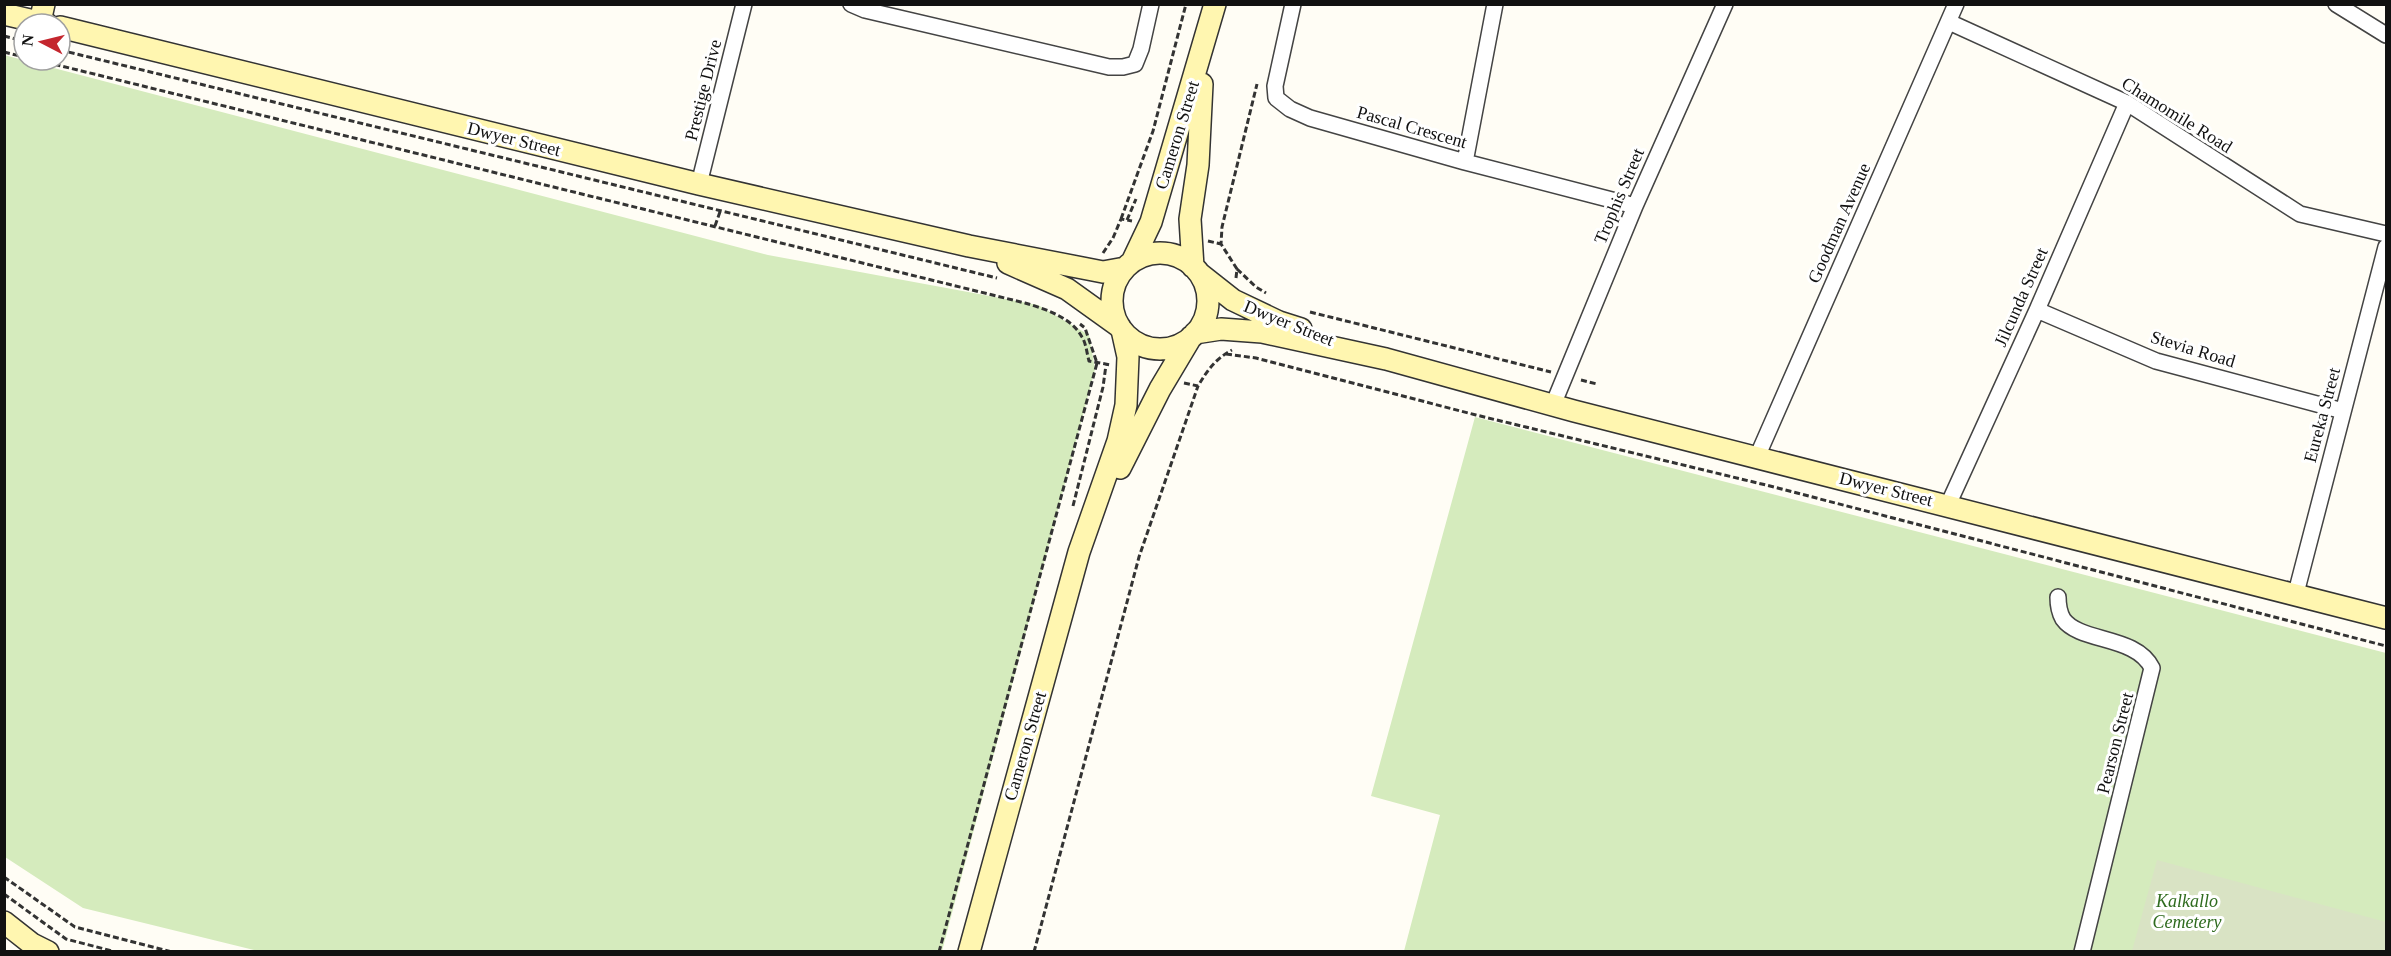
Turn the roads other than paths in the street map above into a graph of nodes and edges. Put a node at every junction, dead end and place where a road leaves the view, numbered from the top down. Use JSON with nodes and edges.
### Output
{"nodes":[{"id":1,"x":744,"y":4,"type":"edge"},
{"id":2,"x":851,"y":4,"type":"edge"},
{"id":3,"x":1151,"y":4,"type":"edge"},
{"id":4,"x":1217,"y":4,"type":"edge"},
{"id":5,"x":1293,"y":4,"type":"edge"},
{"id":6,"x":1495,"y":4,"type":"edge"},
{"id":7,"x":1725,"y":4,"type":"edge"},
{"id":8,"x":1956,"y":4,"type":"edge"},
{"id":9,"x":2336,"y":4,"type":"edge"},
{"id":10,"x":1949,"y":22,"type":"junction"},
{"id":11,"x":72,"y":25,"type":"edge"},
{"id":12,"x":2386,"y":35,"type":"edge"},
{"id":13,"x":2127,"y":103,"type":"junction"},
{"id":14,"x":1465,"y":162,"type":"junction"},
{"id":15,"x":699,"y":184,"type":"junction"},
{"id":16,"x":1635,"y":206,"type":"junction"},
{"id":17,"x":2386,"y":234,"type":"edge"},
{"id":18,"x":969,"y":246,"type":"junction"},
{"id":19,"x":2386,"y":247,"type":"edge"},
{"id":20,"x":1128,"y":265,"type":"junction"},
{"id":21,"x":1196,"y":270,"type":"junction"},
{"id":22,"x":2037,"y":310,"type":"junction"},
{"id":23,"x":1121,"y":328,"type":"junction"},
{"id":24,"x":1193,"y":335,"type":"junction"},
{"id":25,"x":1386,"y":359,"type":"junction"},
{"id":26,"x":1553,"y":405,"type":"junction"},
{"id":27,"x":2343,"y":411,"type":"junction"},
{"id":28,"x":1757,"y":456,"type":"junction"},
{"id":29,"x":1948,"y":505,"type":"junction"},
{"id":30,"x":1079,"y":552,"type":"junction"},
{"id":31,"x":2296,"y":593,"type":"junction"},
{"id":32,"x":2058,"y":597,"type":"dead end"},
{"id":33,"x":2386,"y":618,"type":"edge"},
{"id":34,"x":4,"y":922,"type":"edge"},
{"id":35,"x":969,"y":948,"type":"edge"},
{"id":36,"x":48,"y":951,"type":"edge"},
{"id":37,"x":2082,"y":951,"type":"edge"}],
"edges":[{"from":1,"to":15,"type":"street","name":"Prestige Drive"},
{"from":2,"to":3,"type":"street"},
{"from":4,"to":20,"type":"street","name":"Cameron Street"},
{"from":4,"to":21,"type":"street","name":"Cameron Street"},
{"from":5,"to":14,"type":"street","name":"Pascal Crescent"},
{"from":6,"to":14,"type":"street"},
{"from":7,"to":16,"type":"street","name":"Trophis Street"},
{"from":8,"to":10,"type":"street","name":"Goodman Avenue"},
{"from":9,"to":12,"type":"street"},
{"from":10,"to":13,"type":"street","name":"Chamomile Road"},
{"from":10,"to":28,"type":"street","name":"Goodman Avenue"},
{"from":11,"to":15,"type":"street","name":"Dwyer Street"},
{"from":13,"to":17,"type":"street","name":"Chamomile Road"},
{"from":13,"to":22,"type":"street","name":"Jilcunda Street"},
{"from":14,"to":16,"type":"street","name":"Pascal Crescent"},
{"from":15,"to":18,"type":"street","name":"Dwyer Street"},
{"from":16,"to":26,"type":"street","name":"Trophis Street"},
{"from":18,"to":20,"type":"street","name":"Dwyer Street"},
{"from":18,"to":23,"type":"street","name":"Dwyer Street"},
{"from":19,"to":27,"type":"street","name":"Eureka Street"},
{"from":20,"to":21,"type":"street"},
{"from":20,"to":23,"type":"street"},
{"from":21,"to":24,"type":"street"},
{"from":21,"to":25,"type":"street","name":"Dwyer Street"},
{"from":22,"to":27,"type":"street","name":"Stevia Road"},
{"from":22,"to":29,"type":"street","name":"Jilcunda Street"},
{"from":23,"to":24,"type":"street"},
{"from":23,"to":30,"type":"street","name":"Cameron Street"},
{"from":24,"to":25,"type":"street","name":"Dwyer Street"},
{"from":24,"to":30,"type":"street","name":"Cameron Street"},
{"from":25,"to":26,"type":"street","name":"Dwyer Street"},
{"from":26,"to":28,"type":"street","name":"Dwyer Street"},
{"from":27,"to":31,"type":"street","name":"Eureka Street"},
{"from":28,"to":29,"type":"street","name":"Dwyer Street"},
{"from":29,"to":31,"type":"street","name":"Dwyer Street"},
{"from":30,"to":35,"type":"street","name":"Cameron Street"},
{"from":31,"to":33,"type":"street","name":"Dwyer Street"},
{"from":32,"to":37,"type":"street","name":"Pearson Street"},
{"from":34,"to":36,"type":"street"}]}
